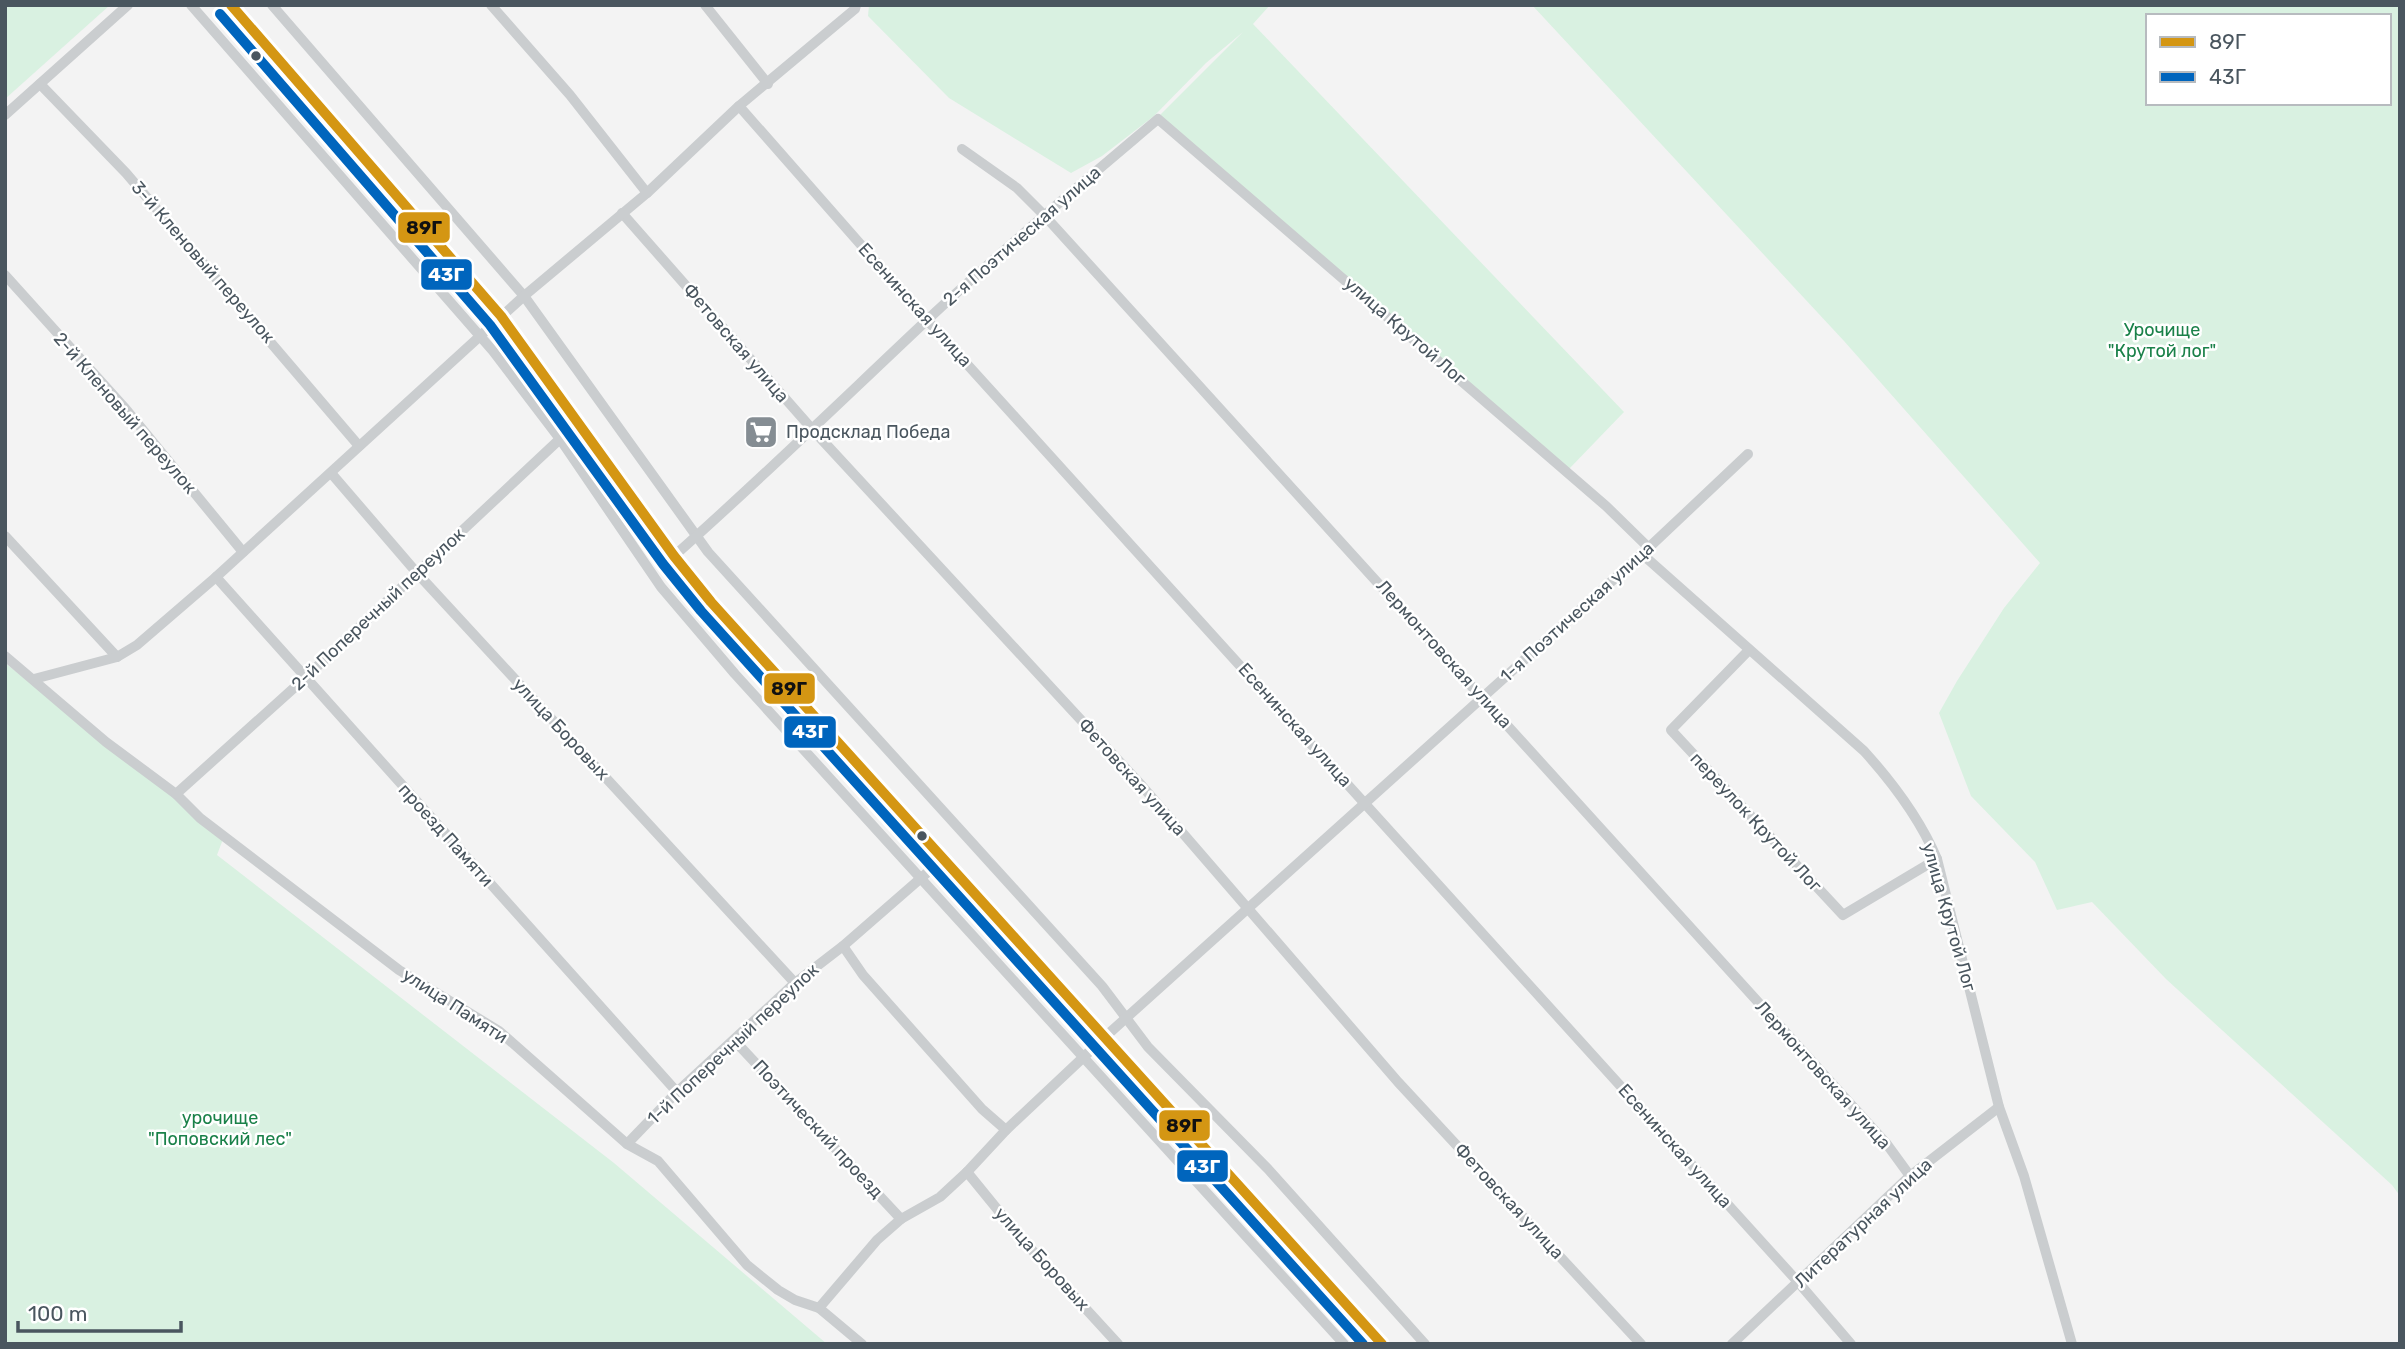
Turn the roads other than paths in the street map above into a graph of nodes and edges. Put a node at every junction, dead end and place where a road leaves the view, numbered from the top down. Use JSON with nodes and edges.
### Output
{"nodes":[{"id":1,"x":128,"y":5,"type":"edge"},
{"id":2,"x":191,"y":5,"type":"edge"},
{"id":3,"x":231,"y":5,"type":"edge"},
{"id":4,"x":272,"y":5,"type":"edge"},
{"id":5,"x":491,"y":5,"type":"edge"},
{"id":6,"x":705,"y":5,"type":"edge"},
{"id":7,"x":856,"y":5,"type":"edge"},
{"id":8,"x":768,"y":84,"type":"junction"},
{"id":9,"x":40,"y":85,"type":"junction"},
{"id":10,"x":739,"y":106,"type":"junction"},
{"id":11,"x":5,"y":115,"type":"edge"},
{"id":12,"x":1158,"y":119,"type":"joint"},
{"id":13,"x":962,"y":149,"type":"dead end"},
{"id":14,"x":648,"y":193,"type":"junction"},
{"id":15,"x":622,"y":213,"type":"junction"},
{"id":16,"x":1044,"y":215,"type":"junction"},
{"id":17,"x":5,"y":275,"type":"edge"},
{"id":18,"x":524,"y":296,"type":"junction"},
{"id":19,"x":501,"y":316,"type":"junction"},
{"id":20,"x":927,"y":320,"type":"junction"},
{"id":21,"x":480,"y":337,"type":"junction"},
{"id":22,"x":577,"y":423,"type":"junction"},
{"id":23,"x":812,"y":429,"type":"junction"},
{"id":24,"x":560,"y":439,"type":"junction"},
{"id":25,"x":359,"y":446,"type":"junction"},
{"id":26,"x":1748,"y":454,"type":"dead end"},
{"id":27,"x":331,"y":473,"type":"junction"},
{"id":28,"x":5,"y":536,"type":"edge"},
{"id":29,"x":696,"y":537,"type":"junction"},
{"id":30,"x":1646,"y":551,"type":"junction"},
{"id":31,"x":243,"y":552,"type":"junction"},
{"id":32,"x":674,"y":556,"type":"junction"},
{"id":33,"x":417,"y":573,"type":"junction"},
{"id":34,"x":216,"y":578,"type":"junction"},
{"id":35,"x":1749,"y":650,"type":"junction"},
{"id":36,"x":5,"y":656,"type":"edge"},
{"id":37,"x":117,"y":657,"type":"junction"},
{"id":38,"x":305,"y":678,"type":"junction"},
{"id":39,"x":34,"y":679,"type":"junction"},
{"id":40,"x":1482,"y":697,"type":"junction"},
{"id":41,"x":176,"y":794,"type":"junction"},
{"id":42,"x":1364,"y":802,"type":"junction"},
{"id":43,"x":944,"y":858,"type":"junction"},
{"id":44,"x":1937,"y":859,"type":"junction"},
{"id":45,"x":921,"y":879,"type":"junction"},
{"id":46,"x":1248,"y":909,"type":"junction"},
{"id":47,"x":842,"y":946,"type":"junction"},
{"id":48,"x":795,"y":983,"type":"junction"},
{"id":49,"x":1126,"y":1019,"type":"junction"},
{"id":50,"x":1106,"y":1037,"type":"junction"},
{"id":51,"x":734,"y":1040,"type":"junction"},
{"id":52,"x":1083,"y":1058,"type":"junction"},
{"id":53,"x":677,"y":1092,"type":"junction"},
{"id":54,"x":1999,"y":1107,"type":"junction"},
{"id":55,"x":1006,"y":1130,"type":"junction"},
{"id":56,"x":626,"y":1144,"type":"junction"},
{"id":57,"x":967,"y":1172,"type":"junction"},
{"id":58,"x":1910,"y":1176,"type":"junction"},
{"id":59,"x":901,"y":1219,"type":"junction"},
{"id":60,"x":1798,"y":1282,"type":"junction"},
{"id":61,"x":819,"y":1308,"type":"junction"},
{"id":62,"x":862,"y":1344,"type":"edge"},
{"id":63,"x":1118,"y":1344,"type":"edge"},
{"id":64,"x":1343,"y":1344,"type":"edge"},
{"id":65,"x":1382,"y":1344,"type":"edge"},
{"id":66,"x":1425,"y":1344,"type":"edge"},
{"id":67,"x":1641,"y":1344,"type":"edge"},
{"id":68,"x":1732,"y":1344,"type":"edge"},
{"id":69,"x":1851,"y":1344,"type":"edge"},
{"id":70,"x":2072,"y":1344,"type":"edge"}],
"edges":[{"from":1,"to":9,"type":"street"},
{"from":2,"to":21,"type":"street"},
{"from":3,"to":19,"type":"main road"},
{"from":4,"to":18,"type":"street"},
{"from":5,"to":14,"type":"street"},
{"from":6,"to":8,"type":"street"},
{"from":7,"to":8,"type":"street"},
{"from":8,"to":10,"type":"street"},
{"from":9,"to":11,"type":"street"},
{"from":9,"to":25,"type":"street","name":"3-й Кленовый переулок"},
{"from":10,"to":14,"type":"street"},
{"from":10,"to":20,"type":"street","name":"Есенинская улица"},
{"from":12,"to":16,"type":"street","name":"2-я Поэтическая улица"},
{"from":12,"to":30,"type":"street","name":"улица Крутой Лог"},
{"from":13,"to":16,"type":"street","name":"Лермонтовская улица"},
{"from":14,"to":15,"type":"street"},
{"from":15,"to":18,"type":"street"},
{"from":15,"to":23,"type":"street","name":"Фетовская улица"},
{"from":16,"to":20,"type":"street","name":"2-я Поэтическая улица"},
{"from":16,"to":40,"type":"street","name":"Лермонтовская улица"},
{"from":17,"to":31,"type":"street","name":"2-й Кленовый переулок"},
{"from":18,"to":19,"type":"street"},
{"from":18,"to":29,"type":"street"},
{"from":19,"to":21,"type":"street"},
{"from":19,"to":22,"type":"main road"},
{"from":20,"to":23,"type":"street","name":"2-я Поэтическая улица"},
{"from":20,"to":42,"type":"street","name":"Есенинская улица"},
{"from":21,"to":24,"type":"street"},
{"from":21,"to":25,"type":"street"},
{"from":22,"to":24,"type":"street","name":"2-й Поперечный переулок"},
{"from":22,"to":32,"type":"main road"},
{"from":23,"to":29,"type":"street","name":"2-я Поэтическая улица"},
{"from":23,"to":46,"type":"street","name":"Фетовская улица"},
{"from":24,"to":33,"type":"street","name":"2-й Поперечный переулок"},
{"from":24,"to":45,"type":"street"},
{"from":25,"to":27,"type":"street"},
{"from":26,"to":30,"type":"street","name":"1-я Поэтическая улица"},
{"from":27,"to":31,"type":"street"},
{"from":27,"to":33,"type":"street","name":"улица Боровых"},
{"from":28,"to":37,"type":"street"},
{"from":29,"to":32,"type":"street","name":"2-я Поэтическая улица"},
{"from":29,"to":49,"type":"street"},
{"from":30,"to":35,"type":"street","name":"улица Крутой Лог"},
{"from":30,"to":40,"type":"street","name":"1-я Поэтическая улица"},
{"from":31,"to":34,"type":"street"},
{"from":32,"to":43,"type":"main road"},
{"from":33,"to":38,"type":"street","name":"2-й Поперечный переулок"},
{"from":33,"to":48,"type":"street","name":"улица Боровых"},
{"from":34,"to":37,"type":"street"},
{"from":34,"to":38,"type":"street","name":"проезд Памяти"},
{"from":35,"to":44,"type":"street","name":"улица Крутой Лог"},
{"from":35,"to":44,"type":"street","name":"переулок Крутой Лог"},
{"from":36,"to":39,"type":"street","name":"улица Памяти"},
{"from":37,"to":39,"type":"street"},
{"from":38,"to":41,"type":"street","name":"2-й Поперечный переулок"},
{"from":38,"to":53,"type":"street","name":"проезд Памяти"},
{"from":39,"to":41,"type":"street","name":"улица Памяти"},
{"from":40,"to":42,"type":"street","name":"1-я Поэтическая улица"},
{"from":40,"to":58,"type":"street","name":"Лермонтовская улица"},
{"from":41,"to":56,"type":"street","name":"улица Памяти"},
{"from":42,"to":46,"type":"street","name":"1-я Поэтическая улица"},
{"from":42,"to":60,"type":"street","name":"Есенинская улица"},
{"from":43,"to":45,"type":"street","name":"1-й Поперечный переулок"},
{"from":43,"to":50,"type":"main road"},
{"from":44,"to":54,"type":"street","name":"улица Крутой Лог"},
{"from":45,"to":47,"type":"street","name":"1-й Поперечный переулок"},
{"from":45,"to":52,"type":"street"},
{"from":46,"to":49,"type":"street","name":"1-я Поэтическая улица"},
{"from":46,"to":67,"type":"street","name":"Фетовская улица"},
{"from":47,"to":48,"type":"street","name":"1-й Поперечный переулок"},
{"from":47,"to":55,"type":"street"},
{"from":48,"to":51,"type":"street","name":"1-й Поперечный переулок"},
{"from":49,"to":50,"type":"street","name":"1-я Поэтическая улица"},
{"from":49,"to":66,"type":"street"},
{"from":50,"to":52,"type":"street","name":"1-я Поэтическая улица"},
{"from":50,"to":65,"type":"main road"},
{"from":51,"to":53,"type":"street","name":"1-й Поперечный переулок"},
{"from":51,"to":59,"type":"street","name":"Поэтический проезд"},
{"from":52,"to":55,"type":"street","name":"1-я Поэтическая улица"},
{"from":52,"to":64,"type":"street"},
{"from":53,"to":56,"type":"street","name":"1-й Поперечный переулок"},
{"from":54,"to":58,"type":"street","name":"Литературная улица"},
{"from":54,"to":70,"type":"street","name":"улица Крутой Лог"},
{"from":55,"to":57,"type":"street","name":"1-я Поэтическая улица"},
{"from":56,"to":61,"type":"street","name":"улица Памяти"},
{"from":57,"to":59,"type":"street","name":"1-я Поэтическая улица"},
{"from":57,"to":63,"type":"street","name":"улица Боровых"},
{"from":58,"to":60,"type":"street","name":"Литературная улица"},
{"from":59,"to":61,"type":"street","name":"1-я Поэтическая улица"},
{"from":60,"to":68,"type":"street","name":"Литературная улица"},
{"from":60,"to":69,"type":"street","name":"Есенинская улица"},
{"from":61,"to":62,"type":"street","name":"улица Памяти"}]}
